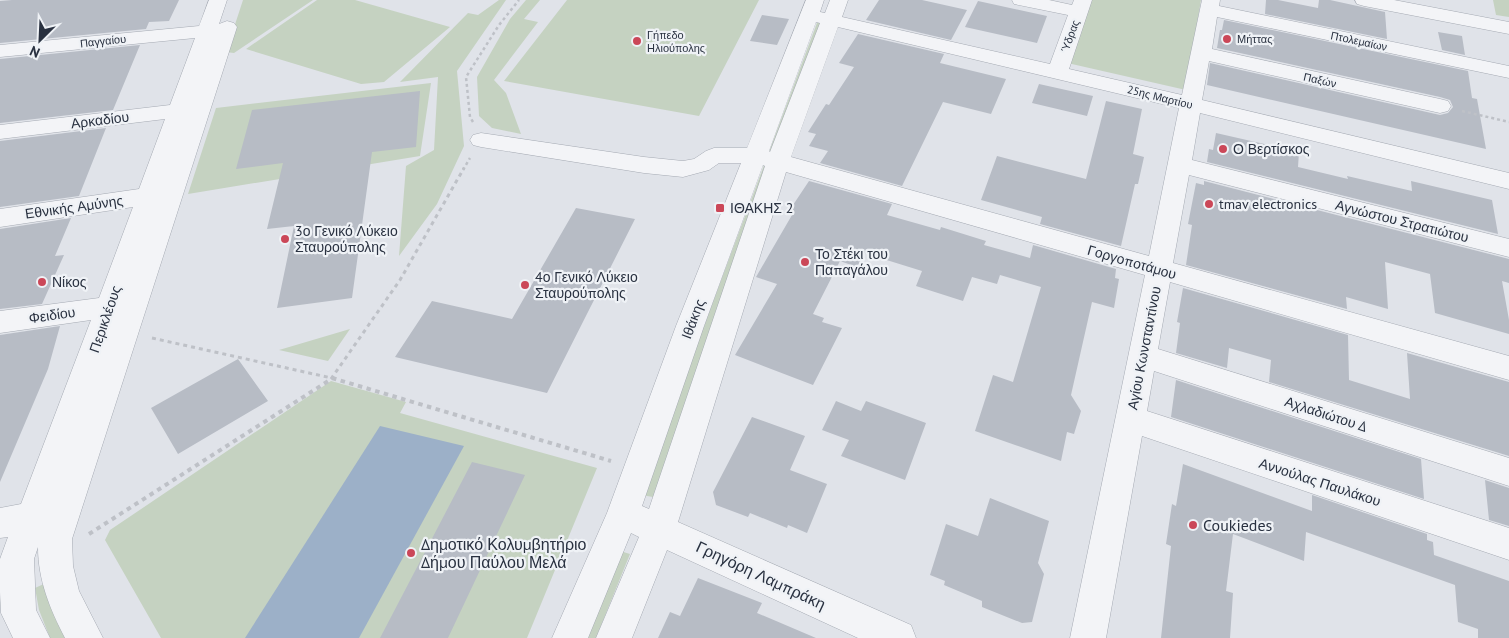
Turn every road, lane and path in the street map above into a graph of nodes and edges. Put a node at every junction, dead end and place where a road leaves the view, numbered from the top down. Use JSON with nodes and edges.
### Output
{"nodes":[{"id":1,"x":218,"y":0,"type":"edge"},
{"id":2,"x":236,"y":0,"type":"edge"},
{"id":3,"x":518,"y":0,"type":"edge"},
{"id":4,"x":1021,"y":0,"type":"edge"},
{"id":5,"x":1364,"y":0,"type":"edge"},
{"id":6,"x":1210,"y":5,"type":"edge"},
{"id":7,"x":1081,"y":6,"type":"edge"},
{"id":8,"x":824,"y":9,"type":"edge"},
{"id":9,"x":206,"y":31,"type":"junction"},
{"id":10,"x":1501,"y":41,"type":"edge"},
{"id":11,"x":0,"y":51,"type":"edge"},
{"id":12,"x":1200,"y":53,"type":"junction"},
{"id":13,"x":1057,"y":72,"type":"junction"},
{"id":14,"x":1190,"y":104,"type":"junction"},
{"id":15,"x":1440,"y":106,"type":"joint"},
{"id":16,"x":190,"y":109,"type":"junction"},
{"id":17,"x":1509,"y":122,"type":"edge"},
{"id":18,"x":0,"y":132,"type":"edge"},
{"id":19,"x":481,"y":140,"type":"junction"},
{"id":20,"x":767,"y":158,"type":"junction"},
{"id":21,"x":1179,"y":165,"type":"junction"},
{"id":22,"x":1509,"y":181,"type":"edge"},
{"id":23,"x":149,"y":196,"type":"junction"},
{"id":24,"x":0,"y":218,"type":"edge"},
{"id":25,"x":1509,"y":248,"type":"edge"},
{"id":26,"x":1159,"y":269,"type":"junction"},
{"id":27,"x":121,"y":305,"type":"junction"},
{"id":28,"x":0,"y":322,"type":"edge"},
{"id":29,"x":124,"y":336,"type":"junction"},
{"id":30,"x":1142,"y":356,"type":"junction"},
{"id":31,"x":1509,"y":368,"type":"edge"},
{"id":32,"x":333,"y":378,"type":"junction"},
{"id":33,"x":1130,"y":419,"type":"junction"},
{"id":34,"x":638,"y":469,"type":"junction"},
{"id":35,"x":1509,"y":472,"type":"edge"},
{"id":36,"x":65,"y":512,"type":"junction"},
{"id":37,"x":623,"y":513,"type":"junction"},
{"id":38,"x":31,"y":519,"type":"junction"},
{"id":39,"x":0,"y":523,"type":"edge"},
{"id":40,"x":659,"y":529,"type":"junction"},
{"id":41,"x":1509,"y":544,"type":"edge"},
{"id":42,"x":54,"y":556,"type":"junction"},
{"id":43,"x":32,"y":638,"type":"edge"},
{"id":44,"x":85,"y":638,"type":"edge"},
{"id":45,"x":570,"y":638,"type":"edge"},
{"id":46,"x":614,"y":638,"type":"edge"},
{"id":47,"x":898,"y":638,"type":"edge"},
{"id":48,"x":1088,"y":638,"type":"edge"}],
"edges":[{"from":1,"to":9,"type":"street","name":"Περικλέους"},
{"from":2,"to":16,"type":"street","name":"Περικλέους"},
{"from":3,"to":19,"type":"path"},
{"from":4,"to":7,"type":"street"},
{"from":5,"to":10,"type":"street"},
{"from":6,"to":10,"type":"street","name":"Πτολεμαίων"},
{"from":6,"to":12,"type":"street","name":"Αγίου Κωνσταντίνου"},
{"from":7,"to":13,"type":"street","name":"Ύδρας"},
{"from":8,"to":13,"type":"street","name":"25ης Μαρτίου"},
{"from":8,"to":20,"type":"street","name":"Ιθάκης"},
{"from":9,"to":11,"type":"street","name":"Παγγαίου"},
{"from":9,"to":16,"type":"street","name":"Περικλέους"},
{"from":12,"to":14,"type":"street","name":"Αγίου Κωνσταντίνου"},
{"from":12,"to":15,"type":"street","name":"Παξών"},
{"from":13,"to":14,"type":"street","name":"25ης Μαρτίου"},
{"from":14,"to":21,"type":"street","name":"Αγίου Κωνσταντίνου"},
{"from":14,"to":22,"type":"street","name":"25ης Μαρτίου"},
{"from":15,"to":17,"type":"path"},
{"from":16,"to":18,"type":"street","name":"Αρκαδίου"},
{"from":16,"to":23,"type":"street","name":"Περικλέους"},
{"from":16,"to":27,"type":"street","name":"Περικλέους"},
{"from":19,"to":20,"type":"street","name":"Γοργοποτάμου"},
{"from":19,"to":32,"type":"path"},
{"from":20,"to":26,"type":"street","name":"Γοργοποτάμου"},
{"from":20,"to":34,"type":"street","name":"Ιθάκης"},
{"from":20,"to":40,"type":"street","name":"Ιθάκης"},
{"from":21,"to":25,"type":"street","name":"Αγνώστου Στρατιώτου"},
{"from":21,"to":26,"type":"street","name":"Αγίου Κωνσταντίνου"},
{"from":23,"to":24,"type":"street","name":"Εθνικής Αμύνης"},
{"from":23,"to":27,"type":"street","name":"Περικλέους"},
{"from":26,"to":30,"type":"street","name":"Αγίου Κωνσταντίνου"},
{"from":26,"to":31,"type":"street","name":"Γοργοποτάμου"},
{"from":27,"to":28,"type":"street","name":"Φειδίου"},
{"from":27,"to":29,"type":"street","name":"Περικλέους"},
{"from":27,"to":38,"type":"street","name":"Περικλέους"},
{"from":29,"to":32,"type":"path"},
{"from":29,"to":36,"type":"street","name":"Περικλέους"},
{"from":30,"to":33,"type":"street","name":"Αγίου Κωνσταντίνου"},
{"from":30,"to":35,"type":"street","name":"Αχλαδιώτου Δ"},
{"from":32,"to":34,"type":"path"},
{"from":32,"to":42,"type":"path"},
{"from":33,"to":41,"type":"street","name":"Αννούλας Παυλάκου"},
{"from":33,"to":48,"type":"street","name":"Αγίου Κωνσταντίνου"},
{"from":34,"to":37,"type":"street","name":"Ιθάκης"},
{"from":36,"to":38,"type":"street"},
{"from":36,"to":42,"type":"street","name":"Περικλέους"},
{"from":37,"to":40,"type":"street","name":"Γρηγόρη Λαμπράκη"},
{"from":37,"to":45,"type":"street","name":"Ιθάκης"},
{"from":38,"to":39,"type":"street"},
{"from":38,"to":43,"type":"street","name":"Περικλέους"},
{"from":40,"to":46,"type":"street","name":"Ιθάκης"},
{"from":40,"to":47,"type":"street","name":"Γρηγόρη Λαμπράκη"},
{"from":42,"to":44,"type":"street","name":"Περικλέους"}]}
